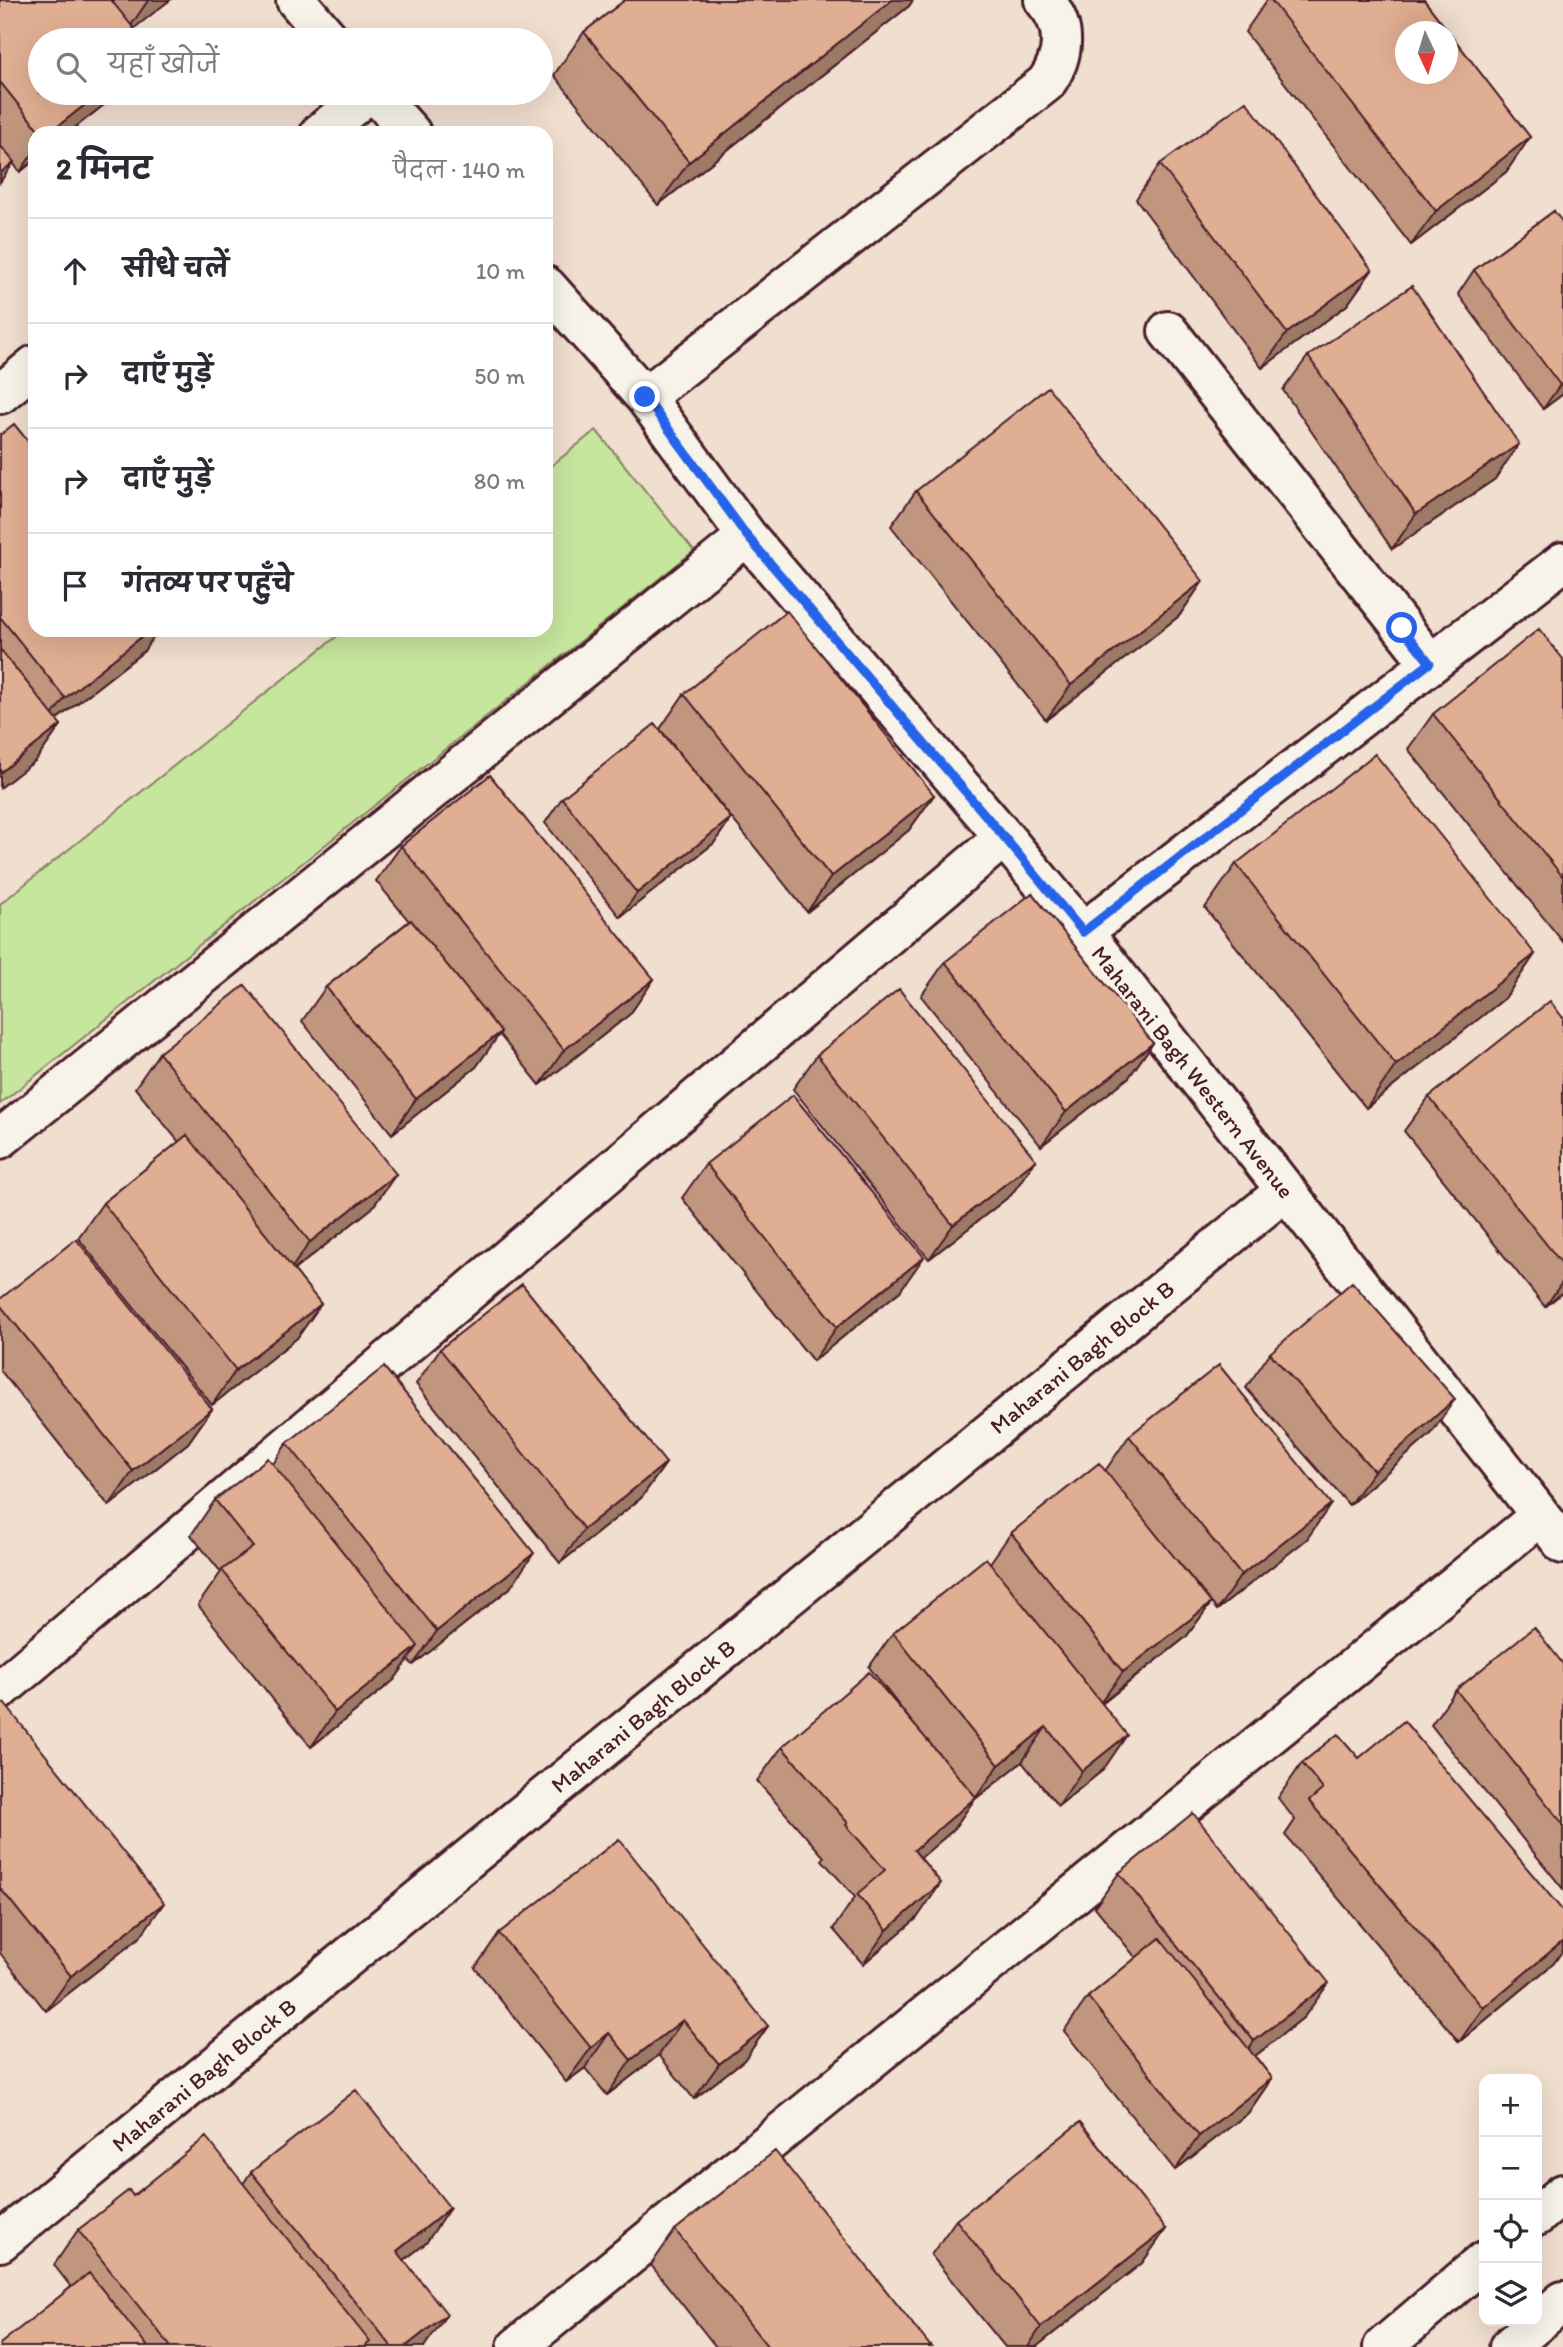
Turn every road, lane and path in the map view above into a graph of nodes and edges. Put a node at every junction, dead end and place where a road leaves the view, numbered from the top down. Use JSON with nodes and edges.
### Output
{"nodes":[{"id":1,"x":296,"y":0,"type":"edge"},
{"id":2,"x":1044,"y":0,"type":"edge"},
{"id":3,"x":320,"y":28,"type":"edge"},
{"id":4,"x":354,"y":105,"type":"edge"},
{"id":5,"x":386,"y":105,"type":"edge"},
{"id":6,"x":329,"y":126,"type":"edge"},
{"id":7,"x":405,"y":126,"type":"edge"},
{"id":8,"x":553,"y":294,"type":"edge"},
{"id":9,"x":1168,"y":331,"type":"dead end"},
{"id":10,"x":28,"y":371,"type":"edge"},
{"id":11,"x":0,"y":394,"type":"edge"},
{"id":12,"x":645,"y":397,"type":"junction"},
{"id":13,"x":747,"y":536,"type":"junction"},
{"id":14,"x":1563,"y":562,"type":"edge"},
{"id":15,"x":1430,"y":663,"type":"junction"},
{"id":16,"x":1004,"y":837,"type":"junction"},
{"id":17,"x":1083,"y":932,"type":"junction"},
{"id":18,"x":0,"y":1139,"type":"edge"},
{"id":19,"x":1286,"y":1190,"type":"junction"},
{"id":20,"x":1552,"y":1530,"type":"edge"},
{"id":21,"x":0,"y":1690,"type":"edge"},
{"id":22,"x":1563,"y":2194,"type":"edge"},
{"id":23,"x":1542,"y":2212,"type":"edge"},
{"id":24,"x":0,"y":2242,"type":"edge"},
{"id":25,"x":1482,"y":2263,"type":"edge"},
{"id":26,"x":1563,"y":2301,"type":"edge"},
{"id":27,"x":517,"y":2347,"type":"edge"},
{"id":28,"x":1383,"y":2347,"type":"edge"},
{"id":29,"x":1509,"y":2347,"type":"edge"}],
"edges":[{"from":1,"to":3,"type":"street"},
{"from":2,"to":12,"type":"street"},
{"from":4,"to":6,"type":"street"},
{"from":5,"to":7,"type":"street"},
{"from":8,"to":12,"type":"street","name":"Maharani Bagh Western Avenue"},
{"from":9,"to":15,"type":"street"},
{"from":10,"to":11,"type":"street"},
{"from":12,"to":13,"type":"street","name":"Maharani Bagh Western Avenue"},
{"from":13,"to":16,"type":"street","name":"Maharani Bagh Western Avenue"},
{"from":13,"to":18,"type":"street"},
{"from":14,"to":15,"type":"street"},
{"from":15,"to":17,"type":"street"},
{"from":16,"to":17,"type":"street","name":"Maharani Bagh Western Avenue"},
{"from":16,"to":21,"type":"street"},
{"from":17,"to":19,"type":"street","name":"Maharani Bagh Western Avenue"},
{"from":19,"to":20,"type":"street","name":"Maharani Bagh Western Avenue"},
{"from":19,"to":24,"type":"street","name":"Maharani Bagh Block B"},
{"from":20,"to":27,"type":"street"},
{"from":22,"to":23,"type":"street"},
{"from":25,"to":28,"type":"street"},
{"from":26,"to":29,"type":"street"}]}
